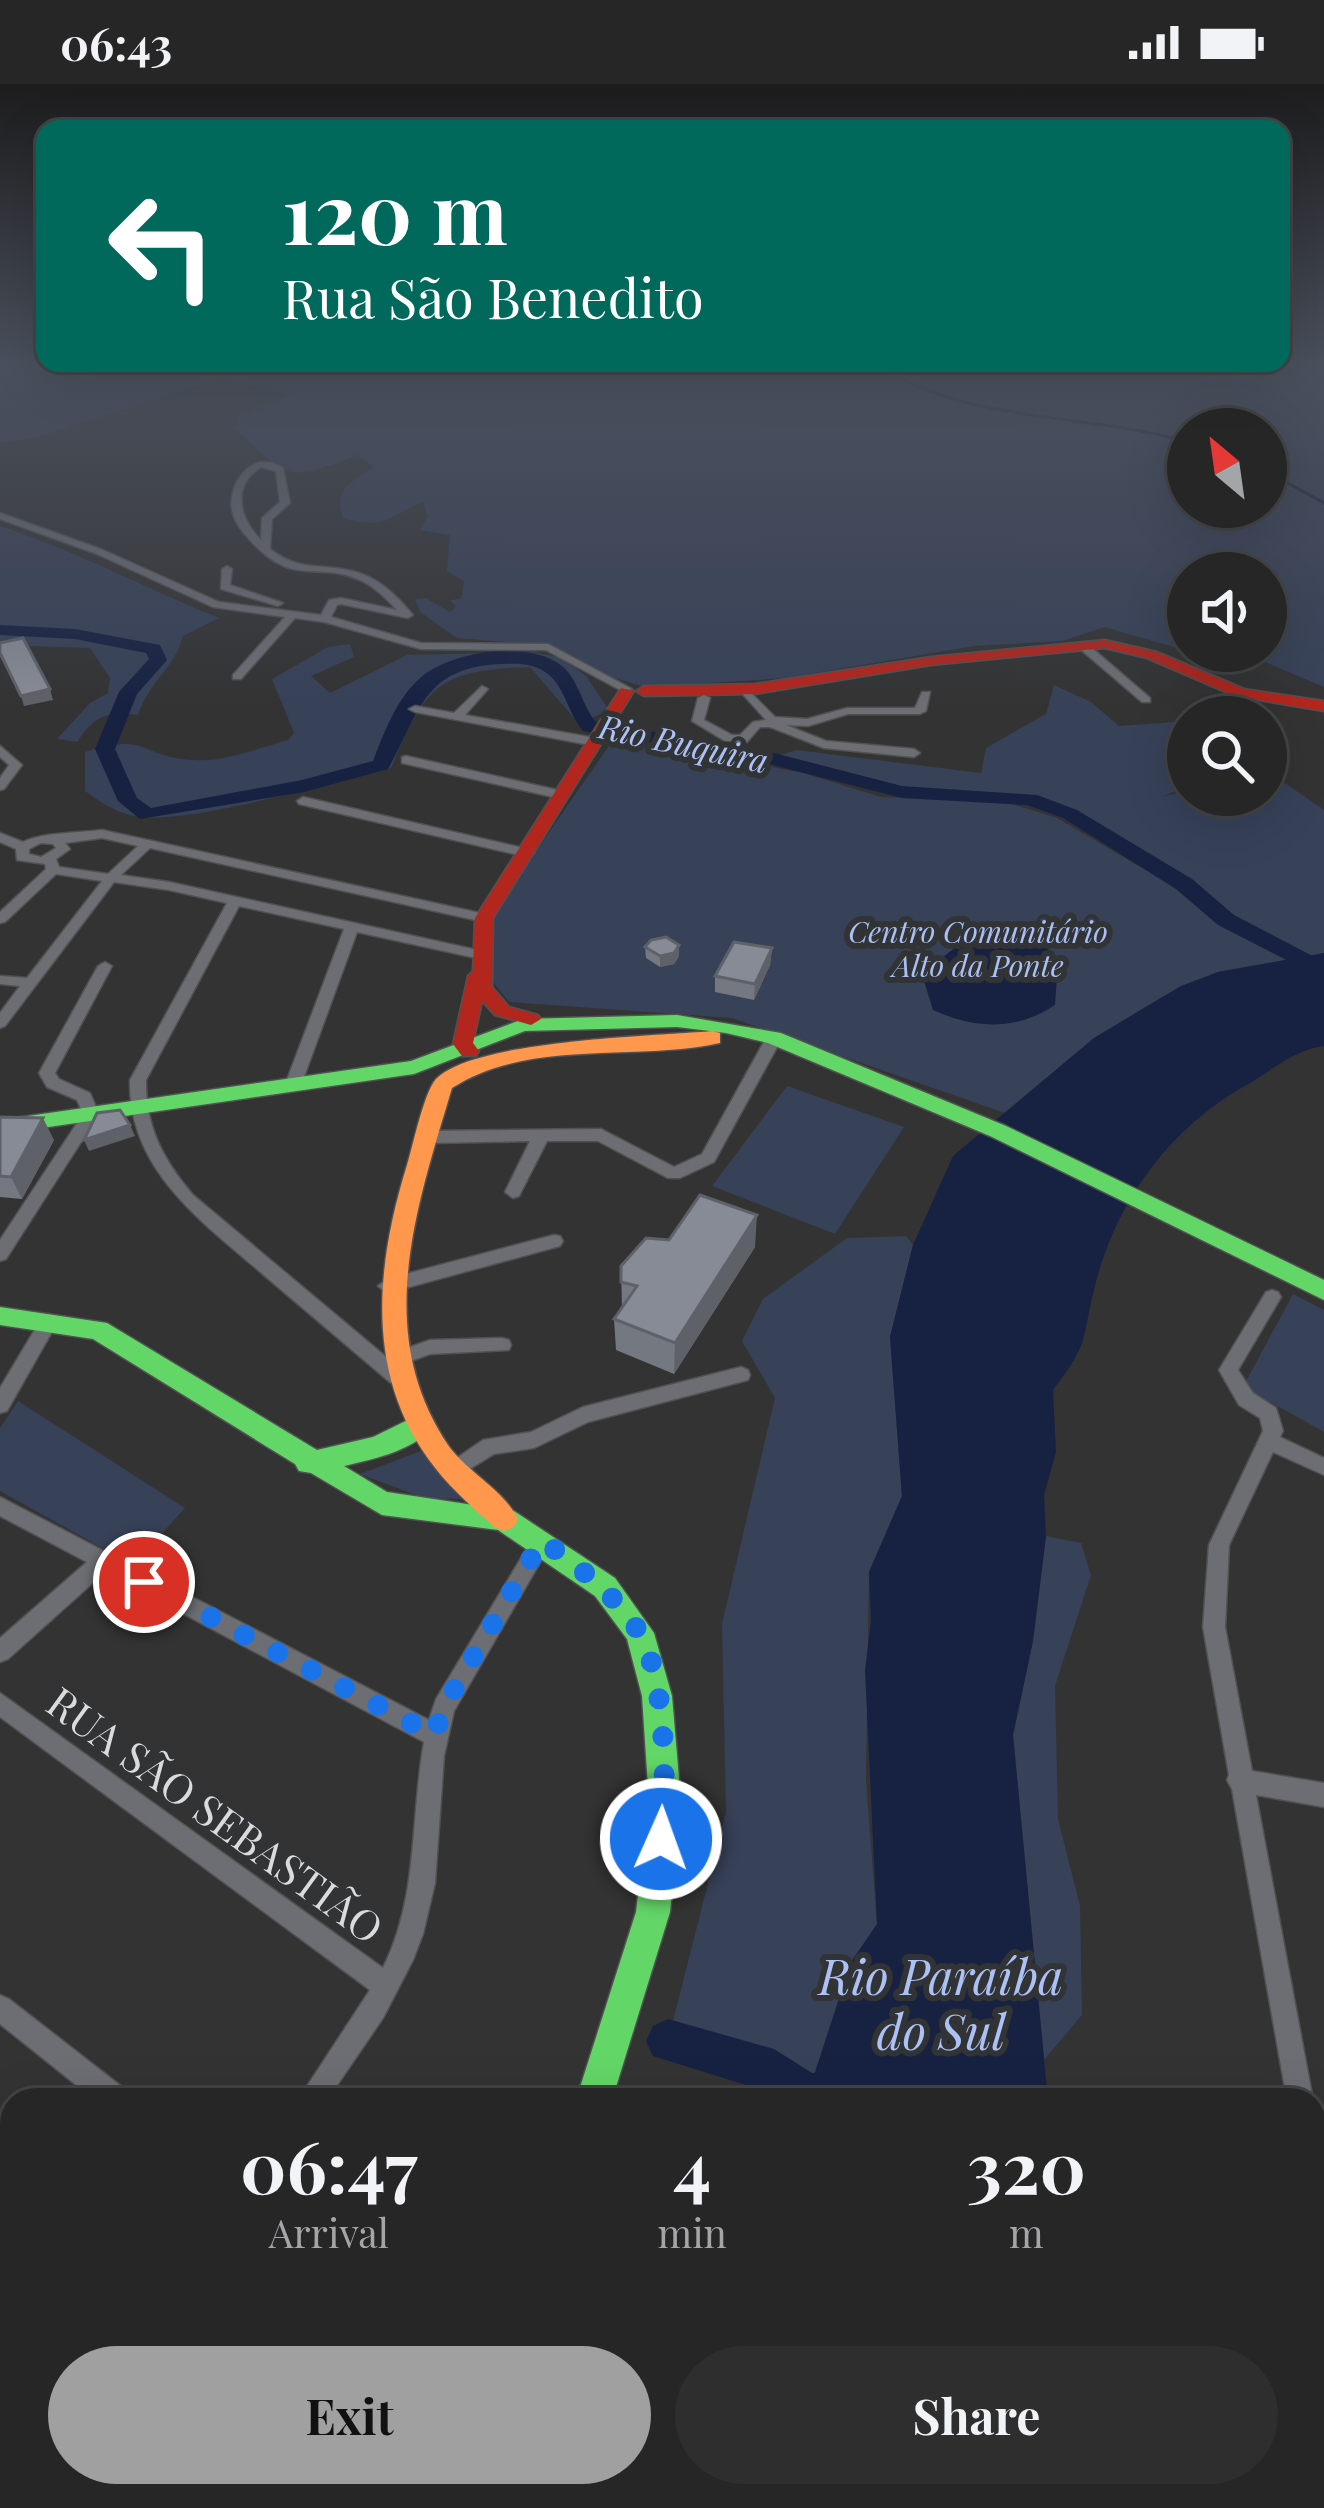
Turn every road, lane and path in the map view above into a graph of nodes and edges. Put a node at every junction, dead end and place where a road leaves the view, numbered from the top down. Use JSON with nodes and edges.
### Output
{"nodes":[{"id":1,"x":243,"y":478,"type":"edge"},
{"id":2,"x":281,"y":478,"type":"edge"},
{"id":3,"x":0,"y":516,"type":"edge"},
{"id":4,"x":265,"y":550,"type":"junction"},
{"id":5,"x":227,"y":569,"type":"dead end"},
{"id":6,"x":292,"y":614,"type":"junction"},
{"id":7,"x":320,"y":618,"type":"junction"},
{"id":8,"x":1082,"y":645,"type":"junction"},
{"id":9,"x":237,"y":677,"type":"dead end"},
{"id":10,"x":482,"y":688,"type":"dead end"},
{"id":11,"x":745,"y":689,"type":"junction"},
{"id":12,"x":628,"y":692,"type":"junction"},
{"id":13,"x":692,"y":694,"type":"junction"},
{"id":14,"x":926,"y":694,"type":"dead end"},
{"id":15,"x":1145,"y":700,"type":"dead end"},
{"id":16,"x":1324,"y":706,"type":"edge"},
{"id":17,"x":415,"y":710,"type":"dead end"},
{"id":18,"x":456,"y":717,"type":"junction"},
{"id":19,"x":773,"y":722,"type":"junction"},
{"id":20,"x":597,"y":739,"type":"junction"},
{"id":21,"x":0,"y":750,"type":"edge"},
{"id":22,"x":914,"y":753,"type":"dead end"},
{"id":23,"x":406,"y":760,"type":"dead end"},
{"id":24,"x":0,"y":786,"type":"edge"},
{"id":25,"x":562,"y":795,"type":"junction"},
{"id":26,"x":303,"y":801,"type":"dead end"},
{"id":27,"x":0,"y":837,"type":"edge"},
{"id":28,"x":57,"y":840,"type":"junction"},
{"id":29,"x":148,"y":843,"type":"junction"},
{"id":30,"x":17,"y":853,"type":"junction"},
{"id":31,"x":526,"y":853,"type":"junction"},
{"id":32,"x":51,"y":865,"type":"junction"},
{"id":33,"x":111,"y":878,"type":"junction"},
{"id":34,"x":235,"y":900,"type":"junction"},
{"id":35,"x":484,"y":918,"type":"junction"},
{"id":36,"x":0,"y":919,"type":"edge"},
{"id":37,"x":352,"y":927,"type":"junction"},
{"id":38,"x":480,"y":965,"type":"junction"},
{"id":39,"x":105,"y":966,"type":"dead end"},
{"id":40,"x":0,"y":980,"type":"edge"},
{"id":41,"x":32,"y":983,"type":"junction"},
{"id":42,"x":0,"y":1023,"type":"edge"},
{"id":43,"x":553,"y":1023,"type":"junction"},
{"id":44,"x":776,"y":1040,"type":"junction"},
{"id":45,"x":463,"y":1044,"type":"junction"},
{"id":46,"x":542,"y":1055,"type":"junction"},
{"id":47,"x":491,"y":1060,"type":"junction"},
{"id":48,"x":414,"y":1066,"type":"junction"},
{"id":49,"x":443,"y":1084,"type":"junction"},
{"id":50,"x":293,"y":1085,"type":"junction"},
{"id":51,"x":136,"y":1108,"type":"junction"},
{"id":52,"x":91,"y":1114,"type":"junction"},
{"id":53,"x":0,"y":1127,"type":"edge"},
{"id":54,"x":541,"y":1136,"type":"junction"},
{"id":55,"x":429,"y":1137,"type":"junction"},
{"id":56,"x":513,"y":1192,"type":"dead end"},
{"id":57,"x":554,"y":1241,"type":"dead end"},
{"id":58,"x":0,"y":1254,"type":"edge"},
{"id":59,"x":387,"y":1286,"type":"junction"},
{"id":60,"x":1324,"y":1291,"type":"edge"},
{"id":61,"x":1272,"y":1297,"type":"dead end"},
{"id":62,"x":0,"y":1316,"type":"edge"},
{"id":63,"x":49,"y":1321,"type":"junction"},
{"id":64,"x":502,"y":1345,"type":"dead end"},
{"id":65,"x":0,"y":1364,"type":"edge"},
{"id":66,"x":22,"y":1367,"type":"junction"},
{"id":67,"x":395,"y":1369,"type":"junction"},
{"id":68,"x":741,"y":1375,"type":"dead end"},
{"id":69,"x":0,"y":1405,"type":"edge"},
{"id":70,"x":422,"y":1424,"type":"junction"},
{"id":71,"x":1270,"y":1442,"type":"junction"},
{"id":72,"x":308,"y":1462,"type":"junction"},
{"id":73,"x":1324,"y":1466,"type":"edge"},
{"id":74,"x":455,"y":1470,"type":"junction"},
{"id":75,"x":0,"y":1505,"type":"edge"},
{"id":76,"x":504,"y":1519,"type":"junction"},
{"id":77,"x":542,"y":1540,"type":"junction"},
{"id":78,"x":103,"y":1561,"type":"junction"},
{"id":79,"x":0,"y":1652,"type":"edge"},
{"id":80,"x":0,"y":1704,"type":"edge"},
{"id":81,"x":434,"y":1735,"type":"junction"},
{"id":82,"x":1239,"y":1780,"type":"junction"},
{"id":83,"x":1324,"y":1796,"type":"edge"},
{"id":84,"x":387,"y":1987,"type":"junction"},
{"id":85,"x":0,"y":2008,"type":"edge"},
{"id":86,"x":101,"y":2088,"type":"edge"},
{"id":87,"x":319,"y":2088,"type":"edge"},
{"id":88,"x":598,"y":2088,"type":"edge"},
{"id":89,"x":1298,"y":2088,"type":"edge"}],
"edges":[{"from":1,"to":4,"type":"street"},
{"from":2,"to":4,"type":"street"},
{"from":3,"to":6,"type":"street"},
{"from":4,"to":7,"type":"street"},
{"from":5,"to":7,"type":"street"},
{"from":6,"to":7,"type":"street"},
{"from":6,"to":9,"type":"street"},
{"from":7,"to":12,"type":"street"},
{"from":8,"to":11,"type":"main road"},
{"from":8,"to":15,"type":"street"},
{"from":8,"to":16,"type":"main road"},
{"from":10,"to":18,"type":"street"},
{"from":11,"to":13,"type":"main road"},
{"from":11,"to":19,"type":"street"},
{"from":12,"to":13,"type":"main road"},
{"from":12,"to":20,"type":"main road"},
{"from":13,"to":19,"type":"street"},
{"from":14,"to":19,"type":"street"},
{"from":17,"to":18,"type":"street"},
{"from":18,"to":20,"type":"street"},
{"from":19,"to":22,"type":"street"},
{"from":20,"to":25,"type":"main road"},
{"from":21,"to":24,"type":"street"},
{"from":23,"to":25,"type":"street"},
{"from":25,"to":31,"type":"main road"},
{"from":26,"to":31,"type":"street"},
{"from":27,"to":30,"type":"street"},
{"from":28,"to":29,"type":"street"},
{"from":28,"to":30,"type":"street"},
{"from":28,"to":32,"type":"street"},
{"from":29,"to":33,"type":"street"},
{"from":29,"to":35,"type":"street"},
{"from":30,"to":32,"type":"street"},
{"from":31,"to":35,"type":"main road"},
{"from":32,"to":33,"type":"street"},
{"from":32,"to":36,"type":"street"},
{"from":33,"to":34,"type":"street"},
{"from":33,"to":41,"type":"street"},
{"from":34,"to":37,"type":"street"},
{"from":34,"to":51,"type":"street"},
{"from":35,"to":38,"type":"main road"},
{"from":37,"to":38,"type":"street"},
{"from":37,"to":50,"type":"street"},
{"from":38,"to":43,"type":"main road"},
{"from":38,"to":45,"type":"main road"},
{"from":39,"to":52,"type":"street"},
{"from":40,"to":41,"type":"street"},
{"from":41,"to":42,"type":"street"},
{"from":43,"to":44,"type":"main road"},
{"from":43,"to":45,"type":"main road"},
{"from":43,"to":46,"type":"main road"},
{"from":44,"to":46,"type":"main road"},
{"from":44,"to":54,"type":"street"},
{"from":44,"to":60,"type":"main road"},
{"from":45,"to":47,"type":"main road"},
{"from":45,"to":48,"type":"main road"},
{"from":46,"to":47,"type":"main road"},
{"from":47,"to":49,"type":"main road"},
{"from":48,"to":49,"type":"main road"},
{"from":48,"to":50,"type":"main road"},
{"from":49,"to":55,"type":"main road"},
{"from":50,"to":51,"type":"main road"},
{"from":51,"to":52,"type":"main road"},
{"from":51,"to":67,"type":"street"},
{"from":52,"to":53,"type":"main road"},
{"from":52,"to":58,"type":"street"},
{"from":54,"to":55,"type":"street"},
{"from":54,"to":56,"type":"street"},
{"from":55,"to":59,"type":"main road"},
{"from":57,"to":59,"type":"street"},
{"from":59,"to":67,"type":"main road"},
{"from":61,"to":71,"type":"street"},
{"from":62,"to":63,"type":"main road"},
{"from":63,"to":66,"type":"street"},
{"from":63,"to":72,"type":"main road"},
{"from":64,"to":67,"type":"street"},
{"from":65,"to":66,"type":"street"},
{"from":66,"to":69,"type":"street"},
{"from":67,"to":70,"type":"main road"},
{"from":68,"to":74,"type":"street"},
{"from":70,"to":72,"type":"main road"},
{"from":70,"to":74,"type":"main road"},
{"from":71,"to":73,"type":"street"},
{"from":71,"to":82,"type":"street"},
{"from":72,"to":76,"type":"main road"},
{"from":74,"to":76,"type":"main road"},
{"from":75,"to":78,"type":"street"},
{"from":76,"to":77,"type":"main road"},
{"from":77,"to":81,"type":"street"},
{"from":77,"to":88,"type":"main road"},
{"from":78,"to":79,"type":"street"},
{"from":78,"to":81,"type":"street"},
{"from":80,"to":84,"type":"street","name":"RUA SÃO SEBASTIÃO"},
{"from":81,"to":84,"type":"street"},
{"from":82,"to":83,"type":"street"},
{"from":82,"to":89,"type":"street"},
{"from":84,"to":87,"type":"street"},
{"from":85,"to":86,"type":"street"}]}
